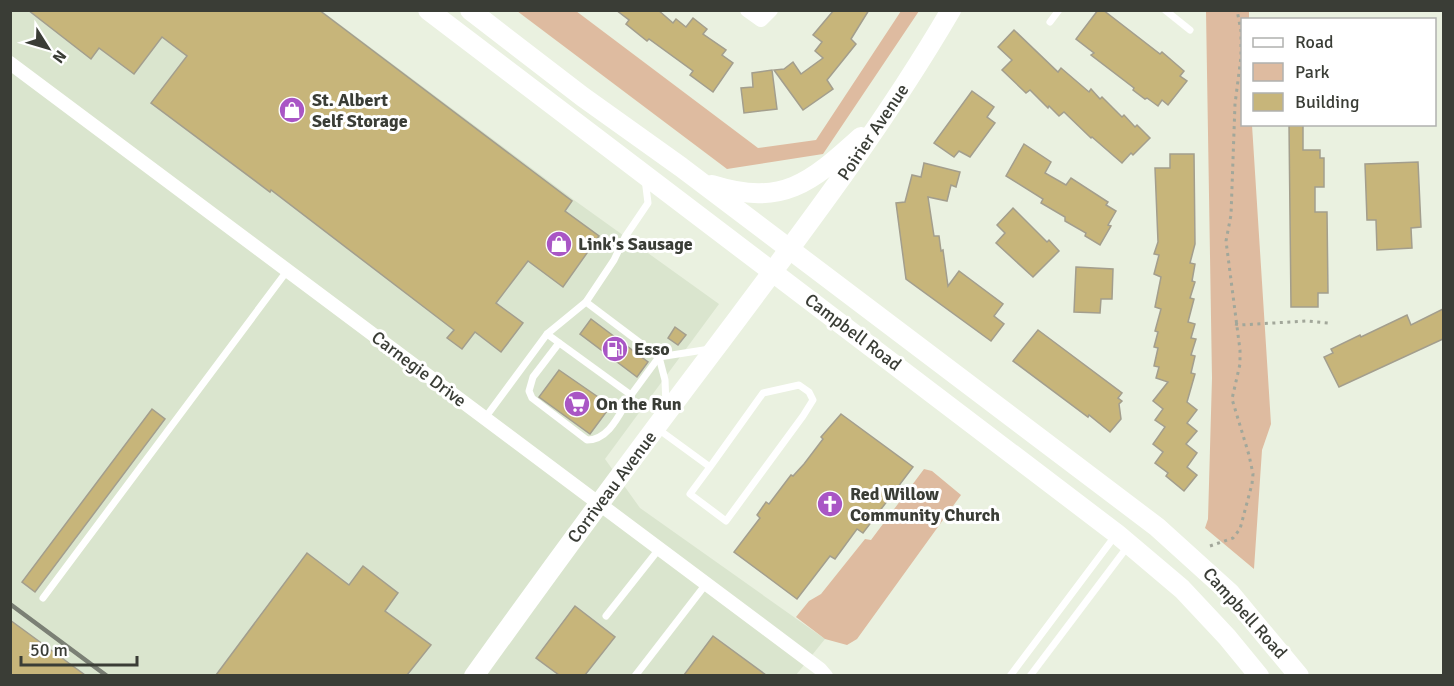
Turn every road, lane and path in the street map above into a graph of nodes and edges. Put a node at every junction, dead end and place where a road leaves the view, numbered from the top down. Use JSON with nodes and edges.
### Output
{"nodes":[{"id":1,"x":428,"y":10,"type":"edge"},
{"id":2,"x":470,"y":10,"type":"edge"},
{"id":3,"x":747,"y":10,"type":"edge"},
{"id":4,"x":771,"y":10,"type":"edge"},
{"id":5,"x":951,"y":10,"type":"edge"},
{"id":6,"x":1059,"y":10,"type":"edge"},
{"id":7,"x":1165,"y":10,"type":"edge"},
{"id":8,"x":1237,"y":10,"type":"edge"},
{"id":9,"x":1050,"y":22,"type":"dead end"},
{"id":10,"x":1190,"y":30,"type":"dead end"},
{"id":11,"x":10,"y":63,"type":"edge"},
{"id":12,"x":886,"y":115,"type":"junction"},
{"id":13,"x":681,"y":167,"type":"junction"},
{"id":14,"x":644,"y":174,"type":"junction"},
{"id":15,"x":790,"y":249,"type":"junction"},
{"id":16,"x":287,"y":271,"type":"junction"},
{"id":17,"x":774,"y":272,"type":"junction"},
{"id":18,"x":586,"y":302,"type":"junction"},
{"id":19,"x":1328,"y":323,"type":"dead end"},
{"id":20,"x":1235,"y":324,"type":"junction"},
{"id":21,"x":547,"y":334,"type":"junction"},
{"id":22,"x":559,"y":343,"type":"junction"},
{"id":23,"x":716,"y":348,"type":"junction"},
{"id":24,"x":659,"y":357,"type":"junction"},
{"id":25,"x":631,"y":395,"type":"junction"},
{"id":26,"x":485,"y":418,"type":"junction"},
{"id":27,"x":661,"y":420,"type":"junction"},
{"id":28,"x":710,"y":467,"type":"junction"},
{"id":29,"x":599,"y":503,"type":"junction"},
{"id":30,"x":1123,"y":539,"type":"junction"},
{"id":31,"x":1210,"y":546,"type":"dead end"},
{"id":32,"x":659,"y":549,"type":"junction"},
{"id":33,"x":706,"y":584,"type":"junction"},
{"id":34,"x":43,"y":598,"type":"dead end"},
{"id":35,"x":606,"y":616,"type":"dead end"},
{"id":36,"x":474,"y":675,"type":"edge"},
{"id":37,"x":634,"y":675,"type":"edge"},
{"id":38,"x":826,"y":675,"type":"edge"},
{"id":39,"x":1011,"y":675,"type":"edge"},
{"id":40,"x":1030,"y":675,"type":"edge"},
{"id":41,"x":1259,"y":675,"type":"edge"},
{"id":42,"x":1299,"y":675,"type":"edge"}],
"edges":[{"from":1,"to":14,"type":"street","name":"Campbell Road"},
{"from":2,"to":13,"type":"street","name":"Campbell Road"},
{"from":3,"to":4,"type":"street"},
{"from":5,"to":12,"type":"street","name":"Poirier Avenue"},
{"from":6,"to":9,"type":"lane"},
{"from":7,"to":10,"type":"lane"},
{"from":8,"to":20,"type":"path"},
{"from":11,"to":16,"type":"street","name":"Carnegie Drive"},
{"from":12,"to":13,"type":"street"},
{"from":12,"to":15,"type":"street","name":"Poirier Avenue"},
{"from":13,"to":15,"type":"street","name":"Campbell Road"},
{"from":14,"to":17,"type":"street","name":"Campbell Road"},
{"from":14,"to":18,"type":"lane"},
{"from":15,"to":17,"type":"street","name":"Poirier Avenue"},
{"from":15,"to":42,"type":"street","name":"Campbell Road"},
{"from":16,"to":26,"type":"street","name":"Carnegie Drive"},
{"from":16,"to":34,"type":"lane"},
{"from":17,"to":23,"type":"street","name":"Corriveau Avenue"},
{"from":17,"to":30,"type":"street","name":"Campbell Road"},
{"from":18,"to":21,"type":"lane"},
{"from":18,"to":24,"type":"lane"},
{"from":19,"to":20,"type":"path"},
{"from":20,"to":31,"type":"path"},
{"from":21,"to":22,"type":"lane"},
{"from":21,"to":26,"type":"lane"},
{"from":22,"to":25,"type":"lane"},
{"from":22,"to":25,"type":"lane"},
{"from":23,"to":24,"type":"lane"},
{"from":23,"to":27,"type":"street","name":"Corriveau Avenue"},
{"from":24,"to":25,"type":"lane"},
{"from":24,"to":27,"type":"lane"},
{"from":26,"to":29,"type":"street","name":"Carnegie Drive"},
{"from":27,"to":28,"type":"lane"},
{"from":27,"to":29,"type":"street","name":"Corriveau Avenue"},
{"from":28,"to":28,"type":"lane"},
{"from":29,"to":32,"type":"street","name":"Carnegie Drive"},
{"from":29,"to":36,"type":"street","name":"Corriveau Avenue"},
{"from":30,"to":39,"type":"lane"},
{"from":30,"to":40,"type":"lane"},
{"from":30,"to":41,"type":"street","name":"Campbell Road"},
{"from":32,"to":33,"type":"street","name":"Carnegie Drive"},
{"from":32,"to":35,"type":"lane"},
{"from":33,"to":37,"type":"lane"},
{"from":33,"to":38,"type":"street","name":"Carnegie Drive"}]}
